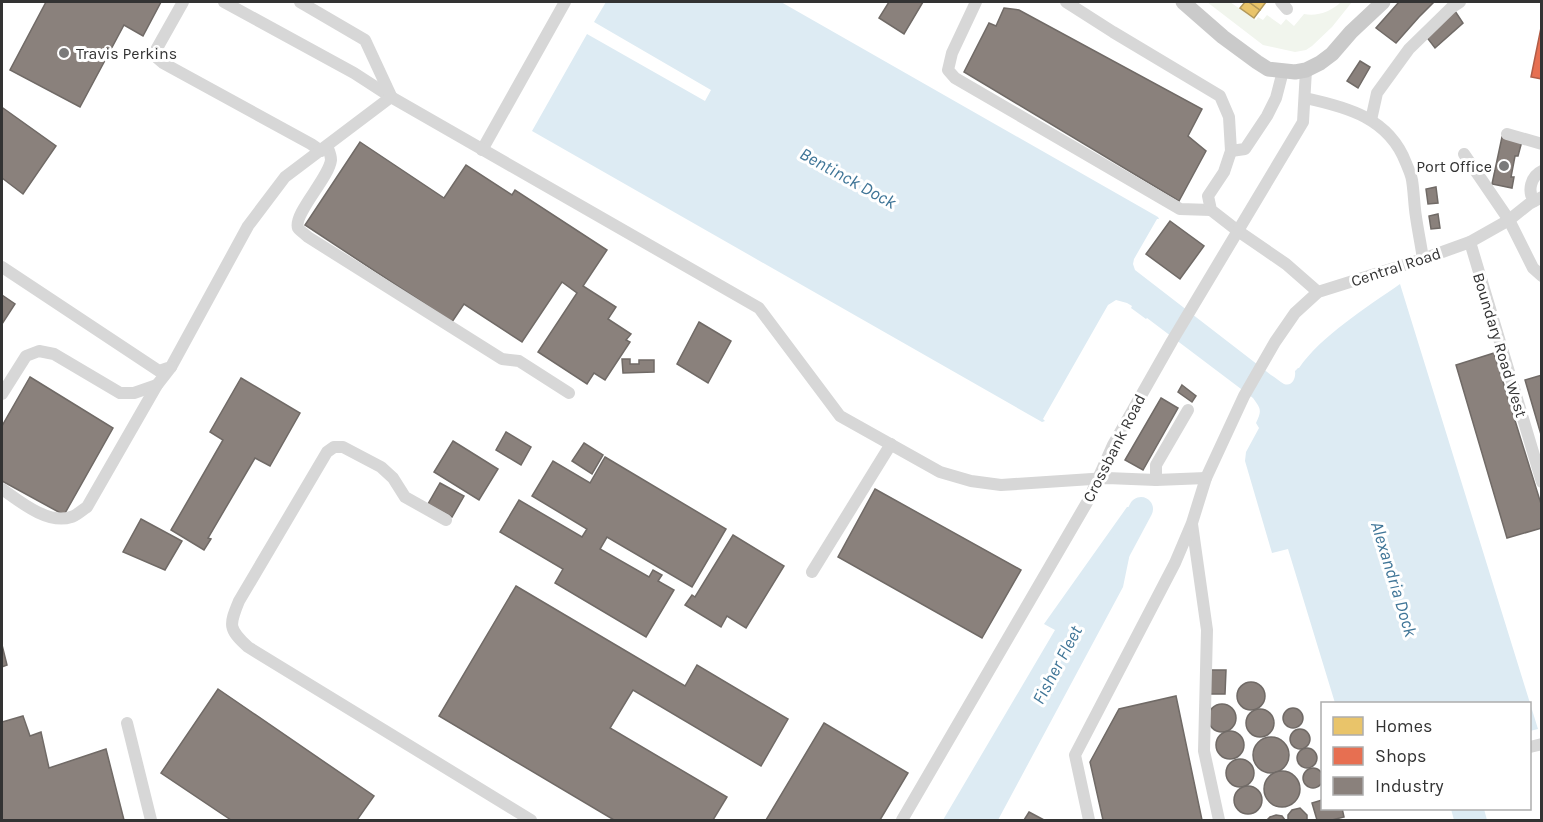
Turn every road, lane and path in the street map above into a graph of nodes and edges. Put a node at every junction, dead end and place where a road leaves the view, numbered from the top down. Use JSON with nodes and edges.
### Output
{"nodes":[{"id":1,"x":183,"y":2,"type":"edge"},
{"id":2,"x":224,"y":2,"type":"edge"},
{"id":3,"x":300,"y":2,"type":"edge"},
{"id":4,"x":565,"y":2,"type":"edge"},
{"id":5,"x":976,"y":2,"type":"edge"},
{"id":6,"x":1066,"y":2,"type":"edge"},
{"id":7,"x":1183,"y":2,"type":"edge"},
{"id":8,"x":1369,"y":2,"type":"edge"},
{"id":9,"x":1383,"y":2,"type":"edge"},
{"id":10,"x":1460,"y":2,"type":"edge"},
{"id":11,"x":1351,"y":32,"type":"junction"},
{"id":12,"x":1306,"y":70,"type":"junction"},
{"id":13,"x":1283,"y":71,"type":"junction"},
{"id":14,"x":391,"y":97,"type":"junction"},
{"id":15,"x":1305,"y":98,"type":"junction"},
{"id":16,"x":1371,"y":120,"type":"junction"},
{"id":17,"x":1507,"y":134,"type":"dead end"},
{"id":18,"x":1542,"y":144,"type":"edge"},
{"id":19,"x":324,"y":149,"type":"junction"},
{"id":20,"x":482,"y":150,"type":"junction"},
{"id":21,"x":1231,"y":151,"type":"junction"},
{"id":22,"x":1464,"y":154,"type":"dead end"},
{"id":23,"x":1542,"y":171,"type":"edge"},
{"id":24,"x":1535,"y":201,"type":"edge"},
{"id":25,"x":1211,"y":210,"type":"junction"},
{"id":26,"x":1509,"y":220,"type":"junction"},
{"id":27,"x":1238,"y":231,"type":"junction"},
{"id":28,"x":1470,"y":242,"type":"junction"},
{"id":29,"x":1423,"y":259,"type":"junction"},
{"id":30,"x":2,"y":267,"type":"edge"},
{"id":31,"x":1542,"y":276,"type":"edge"},
{"id":32,"x":1318,"y":292,"type":"junction"},
{"id":33,"x":171,"y":367,"type":"junction"},
{"id":34,"x":157,"y":386,"type":"junction"},
{"id":35,"x":569,"y":393,"type":"dead end"},
{"id":36,"x":2,"y":394,"type":"edge"},
{"id":37,"x":1188,"y":410,"type":"dead end"},
{"id":38,"x":891,"y":444,"type":"junction"},
{"id":39,"x":1098,"y":478,"type":"junction"},
{"id":40,"x":1206,"y":478,"type":"junction"},
{"id":41,"x":1156,"y":480,"type":"junction"},
{"id":42,"x":1542,"y":482,"type":"edge"},
{"id":43,"x":2,"y":489,"type":"edge"},
{"id":44,"x":446,"y":520,"type":"dead end"},
{"id":45,"x":1192,"y":523,"type":"junction"},
{"id":46,"x":812,"y":572,"type":"dead end"},
{"id":47,"x":127,"y":723,"type":"dead end"},
{"id":48,"x":151,"y":820,"type":"edge"},
{"id":49,"x":531,"y":820,"type":"edge"},
{"id":50,"x":902,"y":820,"type":"edge"},
{"id":51,"x":1089,"y":820,"type":"edge"},
{"id":52,"x":1219,"y":820,"type":"edge"}],
"edges":[{"from":1,"to":19,"type":"street"},
{"from":2,"to":14,"type":"street"},
{"from":3,"to":14,"type":"street"},
{"from":4,"to":20,"type":"street"},
{"from":5,"to":25,"type":"street"},
{"from":6,"to":21,"type":"street"},
{"from":7,"to":13,"type":"main road"},
{"from":8,"to":11,"type":"main road"},
{"from":9,"to":11,"type":"main road"},
{"from":10,"to":16,"type":"street"},
{"from":11,"to":12,"type":"main road"},
{"from":12,"to":13,"type":"main road"},
{"from":12,"to":15,"type":"street","name":"Crossbank Road"},
{"from":13,"to":21,"type":"street"},
{"from":14,"to":19,"type":"street"},
{"from":14,"to":20,"type":"street"},
{"from":15,"to":16,"type":"street"},
{"from":15,"to":27,"type":"street","name":"Crossbank Road"},
{"from":16,"to":29,"type":"street"},
{"from":17,"to":18,"type":"street"},
{"from":19,"to":33,"type":"street"},
{"from":19,"to":35,"type":"street"},
{"from":20,"to":38,"type":"street"},
{"from":21,"to":25,"type":"street"},
{"from":22,"to":26,"type":"street"},
{"from":23,"to":24,"type":"street"},
{"from":24,"to":26,"type":"street","name":"Central Road"},
{"from":25,"to":27,"type":"street"},
{"from":26,"to":28,"type":"street","name":"Central Road"},
{"from":26,"to":31,"type":"street"},
{"from":27,"to":32,"type":"street"},
{"from":27,"to":39,"type":"street","name":"Crossbank Road"},
{"from":28,"to":29,"type":"street","name":"Central Road"},
{"from":28,"to":42,"type":"street","name":"Boundary Road West"},
{"from":29,"to":32,"type":"street","name":"Central Road"},
{"from":30,"to":33,"type":"street"},
{"from":32,"to":40,"type":"street","name":"Central Road"},
{"from":33,"to":34,"type":"street"},
{"from":34,"to":36,"type":"street"},
{"from":34,"to":43,"type":"street"},
{"from":37,"to":41,"type":"street"},
{"from":38,"to":39,"type":"street"},
{"from":38,"to":46,"type":"street"},
{"from":39,"to":41,"type":"street"},
{"from":39,"to":50,"type":"street","name":"Crossbank Road"},
{"from":40,"to":41,"type":"street"},
{"from":40,"to":45,"type":"street","name":"Central Road"},
{"from":44,"to":49,"type":"street"},
{"from":45,"to":51,"type":"street","name":"Central Road"},
{"from":45,"to":52,"type":"street"},
{"from":47,"to":48,"type":"street"}]}
